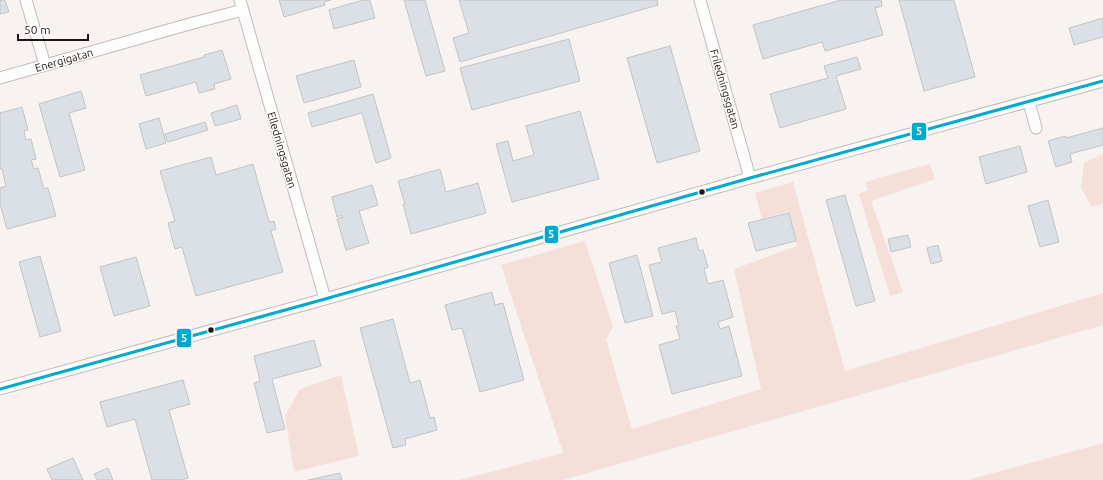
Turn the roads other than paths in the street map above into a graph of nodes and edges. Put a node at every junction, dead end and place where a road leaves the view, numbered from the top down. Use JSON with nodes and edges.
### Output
{"nodes":[{"id":1,"x":26,"y":0,"type":"edge"},
{"id":2,"x":700,"y":0,"type":"edge"},
{"id":3,"x":242,"y":5,"type":"edge"},
{"id":4,"x":45,"y":65,"type":"junction"},
{"id":5,"x":0,"y":78,"type":"edge"},
{"id":6,"x":1103,"y":81,"type":"edge"},
{"id":7,"x":1029,"y":102,"type":"junction"},
{"id":8,"x":1036,"y":128,"type":"dead end"},
{"id":9,"x":750,"y":178,"type":"junction"},
{"id":10,"x":325,"y":299,"type":"junction"},
{"id":11,"x":0,"y":390,"type":"edge"}],
"edges":[{"from":1,"to":4,"type":"street"},
{"from":2,"to":9,"type":"street","name":"Friledningsgatan"},
{"from":3,"to":4,"type":"street","name":"Energigatan"},
{"from":3,"to":10,"type":"street","name":"Elledningsgatan"},
{"from":4,"to":5,"type":"street","name":"Energigatan"},
{"from":6,"to":7,"type":"street"},
{"from":7,"to":8,"type":"street"},
{"from":7,"to":9,"type":"street"},
{"from":9,"to":10,"type":"street"},
{"from":10,"to":11,"type":"street"}]}
